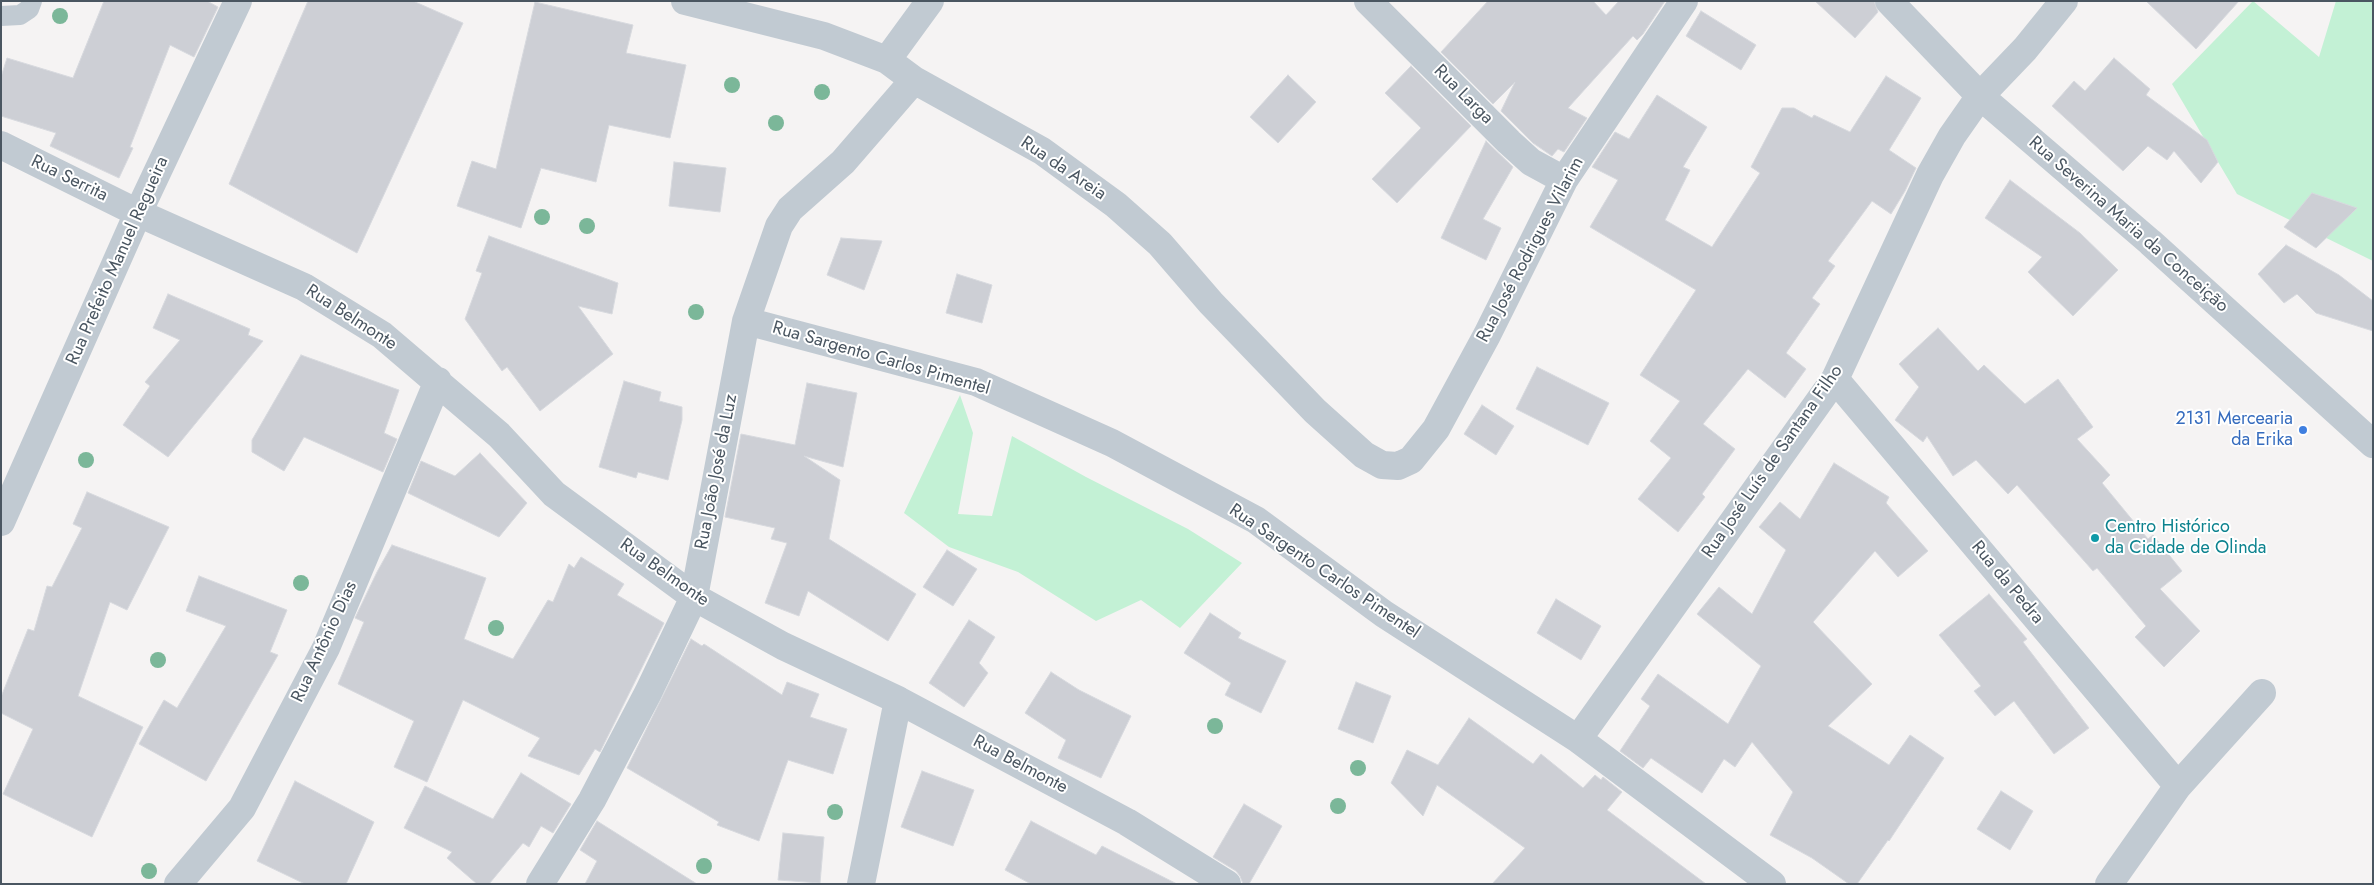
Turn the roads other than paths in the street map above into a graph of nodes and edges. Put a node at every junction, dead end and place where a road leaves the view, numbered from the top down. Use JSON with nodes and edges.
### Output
{"nodes":[{"id":1,"x":32,"y":1,"type":"edge"},
{"id":2,"x":238,"y":1,"type":"edge"},
{"id":3,"x":685,"y":1,"type":"edge"},
{"id":4,"x":930,"y":1,"type":"edge"},
{"id":5,"x":1368,"y":1,"type":"edge"},
{"id":6,"x":1684,"y":1,"type":"edge"},
{"id":7,"x":1889,"y":1,"type":"edge"},
{"id":8,"x":2064,"y":1,"type":"edge"},
{"id":9,"x":1,"y":16,"type":"edge"},
{"id":10,"x":888,"y":60,"type":"junction"},
{"id":11,"x":914,"y":80,"type":"junction"},
{"id":12,"x":1980,"y":96,"type":"junction"},
{"id":13,"x":1,"y":145,"type":"edge"},
{"id":14,"x":1564,"y":180,"type":"junction"},
{"id":15,"x":138,"y":213,"type":"junction"},
{"id":16,"x":746,"y":321,"type":"junction"},
{"id":17,"x":1835,"y":380,"type":"junction"},
{"id":18,"x":438,"y":381,"type":"junction"},
{"id":19,"x":2373,"y":444,"type":"edge"},
{"id":20,"x":1364,"y":455,"type":"joint"},
{"id":21,"x":2,"y":517,"type":"edge"},
{"id":22,"x":694,"y":597,"type":"junction"},
{"id":23,"x":2262,"y":693,"type":"dead end"},
{"id":24,"x":898,"y":700,"type":"junction"},
{"id":25,"x":1578,"y":739,"type":"junction"},
{"id":26,"x":2178,"y":786,"type":"junction"},
{"id":27,"x":178,"y":884,"type":"edge"},
{"id":28,"x":540,"y":884,"type":"edge"},
{"id":29,"x":861,"y":884,"type":"edge"},
{"id":30,"x":1227,"y":884,"type":"edge"},
{"id":31,"x":1772,"y":884,"type":"edge"},
{"id":32,"x":2109,"y":884,"type":"edge"}],
"edges":[{"from":1,"to":9,"type":"lane"},
{"from":2,"to":15,"type":"street","name":"Rua Prefeito Manuel Regueira"},
{"from":3,"to":10,"type":"street","name":"Rua da Areia"},
{"from":4,"to":10,"type":"street"},
{"from":5,"to":14,"type":"street","name":"Rua Larga"},
{"from":6,"to":14,"type":"street","name":"Rua José Rodrigues Vilarim"},
{"from":7,"to":12,"type":"street","name":"Rua Severina Maria da Conceição"},
{"from":8,"to":12,"type":"street","name":"Rua José Luís de Santana Filho"},
{"from":10,"to":11,"type":"street","name":"Rua da Areia"},
{"from":11,"to":16,"type":"street","name":"Rua João José da Luz"},
{"from":11,"to":20,"type":"street","name":"Rua da Areia"},
{"from":12,"to":17,"type":"street","name":"Rua José Luís de Santana Filho"},
{"from":12,"to":19,"type":"street","name":"Rua Severina Maria da Conceição"},
{"from":13,"to":15,"type":"street","name":"Rua Serrita"},
{"from":14,"to":20,"type":"street","name":"Rua José Rodrigues Vilarim"},
{"from":15,"to":18,"type":"street","name":"Rua Belmonte"},
{"from":15,"to":21,"type":"street","name":"Rua Prefeito Manuel Regueira"},
{"from":16,"to":22,"type":"street","name":"Rua João José da Luz"},
{"from":16,"to":25,"type":"street","name":"Rua Sargento Carlos Pimentel"},
{"from":17,"to":25,"type":"street","name":"Rua José Luís de Santana Filho"},
{"from":17,"to":26,"type":"street","name":"Rua da Pedra"},
{"from":18,"to":22,"type":"street","name":"Rua Belmonte"},
{"from":18,"to":27,"type":"street","name":"Rua Antônio Dias"},
{"from":22,"to":24,"type":"street","name":"Rua Belmonte"},
{"from":22,"to":28,"type":"street","name":"Rua João José da Luz"},
{"from":23,"to":26,"type":"street"},
{"from":24,"to":29,"type":"street"},
{"from":24,"to":30,"type":"street","name":"Rua Belmonte"},
{"from":25,"to":31,"type":"street","name":"Rua Sargento Carlos Pimentel"},
{"from":26,"to":32,"type":"street"}]}
